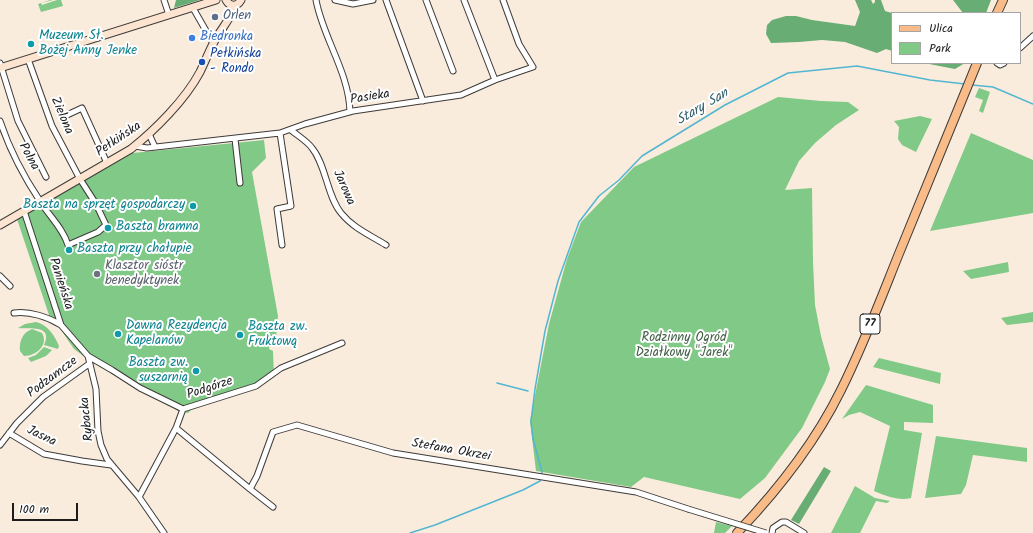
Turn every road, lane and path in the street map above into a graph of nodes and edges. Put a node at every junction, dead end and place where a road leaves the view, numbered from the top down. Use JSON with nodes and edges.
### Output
{"nodes":[{"id":1,"x":164,"y":0,"type":"edge"},
{"id":2,"x":316,"y":0,"type":"edge"},
{"id":3,"x":335,"y":0,"type":"edge"},
{"id":4,"x":373,"y":0,"type":"edge"},
{"id":5,"x":386,"y":0,"type":"edge"},
{"id":6,"x":426,"y":0,"type":"edge"},
{"id":7,"x":464,"y":0,"type":"edge"},
{"id":8,"x":503,"y":0,"type":"edge"},
{"id":9,"x":1003,"y":0,"type":"edge"},
{"id":10,"x":215,"y":1,"type":"edge"},
{"id":11,"x":232,"y":2,"type":"edge"},
{"id":12,"x":193,"y":8,"type":"junction"},
{"id":13,"x":997,"y":12,"type":"edge"},
{"id":14,"x":169,"y":15,"type":"junction"},
{"id":15,"x":1033,"y":36,"type":"edge"},
{"id":16,"x":213,"y":43,"type":"junction"},
{"id":17,"x":1021,"y":47,"type":"edge"},
{"id":18,"x":28,"y":59,"type":"junction"},
{"id":19,"x":1,"y":66,"type":"edge"},
{"id":20,"x":975,"y":66,"type":"edge"},
{"id":21,"x":453,"y":71,"type":"dead end"},
{"id":22,"x":496,"y":80,"type":"junction"},
{"id":23,"x":423,"y":101,"type":"junction"},
{"id":24,"x":350,"y":112,"type":"junction"},
{"id":25,"x":67,"y":115,"type":"dead end"},
{"id":26,"x":0,"y":121,"type":"edge"},
{"id":27,"x":291,"y":130,"type":"junction"},
{"id":28,"x":280,"y":133,"type":"junction"},
{"id":29,"x":149,"y":134,"type":"junction"},
{"id":30,"x":235,"y":139,"type":"junction"},
{"id":31,"x":135,"y":146,"type":"junction"},
{"id":32,"x":155,"y":147,"type":"junction"},
{"id":33,"x":107,"y":163,"type":"junction"},
{"id":34,"x":46,"y":177,"type":"dead end"},
{"id":35,"x":80,"y":178,"type":"junction"},
{"id":36,"x":240,"y":183,"type":"dead end"},
{"id":37,"x":40,"y":201,"type":"junction"},
{"id":38,"x":24,"y":211,"type":"junction"},
{"id":39,"x":0,"y":225,"type":"edge"},
{"id":40,"x":282,"y":244,"type":"dead end"},
{"id":41,"x":68,"y":245,"type":"joint"},
{"id":42,"x":386,"y":245,"type":"dead end"},
{"id":43,"x":0,"y":276,"type":"edge"},
{"id":44,"x":10,"y":286,"type":"dead end"},
{"id":45,"x":14,"y":313,"type":"dead end"},
{"id":46,"x":61,"y":325,"type":"junction"},
{"id":47,"x":342,"y":343,"type":"dead end"},
{"id":48,"x":88,"y":356,"type":"junction"},
{"id":49,"x":89,"y":364,"type":"junction"},
{"id":50,"x":183,"y":409,"type":"junction"},
{"id":51,"x":176,"y":428,"type":"junction"},
{"id":52,"x":9,"y":433,"type":"junction"},
{"id":53,"x":0,"y":445,"type":"edge"},
{"id":54,"x":111,"y":465,"type":"junction"},
{"id":55,"x":250,"y":488,"type":"junction"},
{"id":56,"x":139,"y":497,"type":"junction"},
{"id":57,"x":273,"y":508,"type":"dead end"},
{"id":58,"x":164,"y":533,"type":"edge"},
{"id":59,"x":737,"y":533,"type":"edge"},
{"id":60,"x":766,"y":533,"type":"edge"},
{"id":61,"x":772,"y":533,"type":"edge"},
{"id":62,"x":804,"y":533,"type":"edge"}],
"edges":[{"from":1,"to":14,"type":"street"},
{"from":2,"to":24,"type":"street"},
{"from":3,"to":4,"type":"street"},
{"from":5,"to":23,"type":"street"},
{"from":6,"to":21,"type":"street"},
{"from":7,"to":22,"type":"street"},
{"from":8,"to":22,"type":"street","name":"Pasieka"},
{"from":9,"to":13,"type":"main road"},
{"from":10,"to":11,"type":"street"},
{"from":10,"to":12,"type":"street"},
{"from":11,"to":16,"type":"street","name":"Pełkińska"},
{"from":12,"to":14,"type":"street"},
{"from":12,"to":16,"type":"street"},
{"from":14,"to":18,"type":"street"},
{"from":15,"to":17,"type":"street"},
{"from":16,"to":29,"type":"street","name":"Pełkińska"},
{"from":18,"to":19,"type":"street"},
{"from":18,"to":35,"type":"street","name":"Zielona"},
{"from":19,"to":34,"type":"street"},
{"from":20,"to":59,"type":"main road","number":"77"},
{"from":22,"to":23,"type":"street","name":"Pasieka"},
{"from":23,"to":24,"type":"street","name":"Pasieka"},
{"from":24,"to":27,"type":"street","name":"Pasieka"},
{"from":25,"to":33,"type":"street"},
{"from":26,"to":37,"type":"street","name":"Polna"},
{"from":27,"to":28,"type":"street","name":"Pasieka"},
{"from":27,"to":42,"type":"street","name":"Jarowa"},
{"from":28,"to":30,"type":"street","name":"Pasieka"},
{"from":28,"to":40,"type":"street"},
{"from":29,"to":31,"type":"street","name":"Pełkińska"},
{"from":29,"to":32,"type":"street"},
{"from":30,"to":32,"type":"street","name":"Pasieka"},
{"from":30,"to":36,"type":"street"},
{"from":31,"to":32,"type":"street","name":"Pasieka"},
{"from":31,"to":33,"type":"street","name":"Pełkińska"},
{"from":33,"to":35,"type":"street","name":"Pełkińska"},
{"from":35,"to":37,"type":"street","name":"Pełkińska"},
{"from":35,"to":41,"type":"street","name":"Zielona"},
{"from":37,"to":38,"type":"street","name":"Pełkińska"},
{"from":37,"to":41,"type":"street","name":"Polna"},
{"from":38,"to":39,"type":"street","name":"Pełkińska"},
{"from":38,"to":46,"type":"street","name":"Panieńska"},
{"from":43,"to":44,"type":"street"},
{"from":45,"to":46,"type":"street"},
{"from":46,"to":48,"type":"street","name":"Panieńska"},
{"from":47,"to":50,"type":"street","name":"Podgórze"},
{"from":48,"to":49,"type":"street","name":"Rybacka"},
{"from":48,"to":50,"type":"street","name":"Podgórze"},
{"from":49,"to":52,"type":"street","name":"Podzamcze"},
{"from":49,"to":54,"type":"street","name":"Rybacka"},
{"from":50,"to":51,"type":"street"},
{"from":51,"to":55,"type":"street"},
{"from":51,"to":56,"type":"street"},
{"from":52,"to":53,"type":"street","name":"Podzamcze"},
{"from":52,"to":54,"type":"street","name":"Jasna"},
{"from":54,"to":56,"type":"street","name":"Rybacka"},
{"from":55,"to":57,"type":"street"},
{"from":55,"to":60,"type":"street","name":"Stefana Okrzei","bridge":true},
{"from":56,"to":58,"type":"street","name":"Rybacka"},
{"from":61,"to":62,"type":"street"}]}
